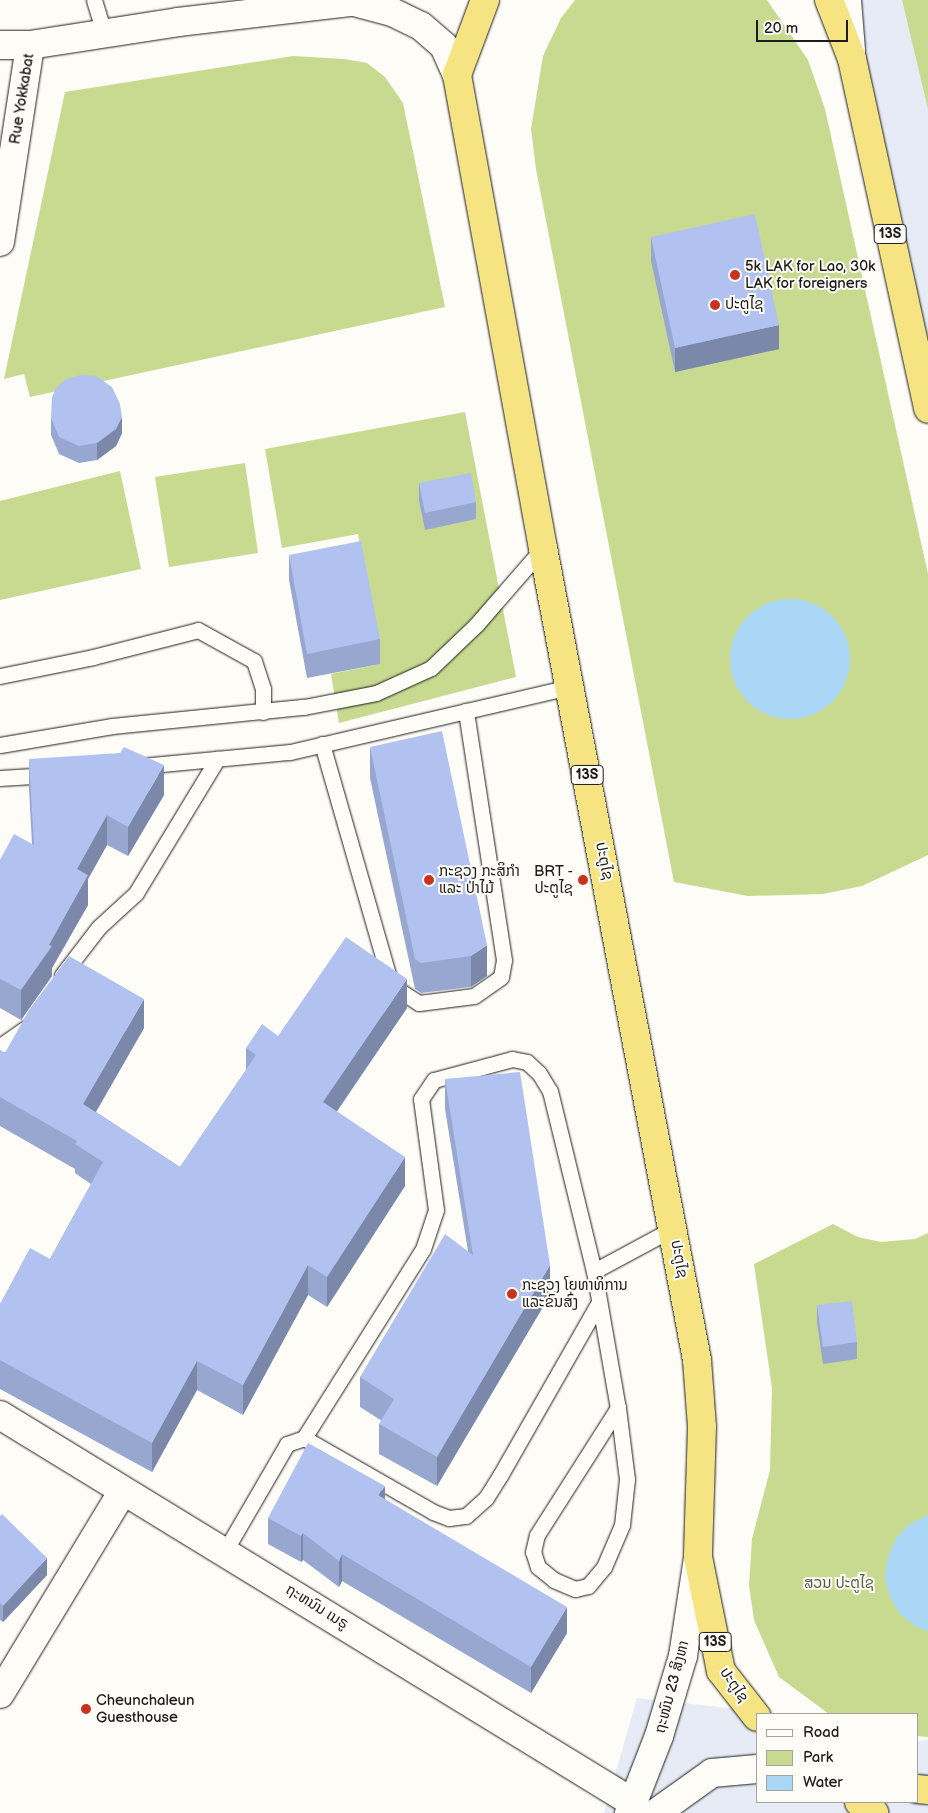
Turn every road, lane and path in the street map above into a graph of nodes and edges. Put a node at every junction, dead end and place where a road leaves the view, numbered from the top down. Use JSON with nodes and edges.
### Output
{"nodes":[{"id":1,"x":94,"y":0,"type":"edge"},
{"id":2,"x":485,"y":0,"type":"edge"},
{"id":3,"x":829,"y":0,"type":"edge"},
{"id":4,"x":847,"y":0,"type":"edge"},
{"id":5,"x":362,"y":1,"type":"edge"},
{"id":6,"x":104,"y":32,"type":"junction"},
{"id":7,"x":0,"y":45,"type":"edge"},
{"id":8,"x":30,"y":46,"type":"junction"},
{"id":9,"x":852,"y":58,"type":"junction"},
{"id":10,"x":457,"y":75,"type":"junction"},
{"id":11,"x":0,"y":242,"type":"edge"},
{"id":12,"x":928,"y":409,"type":"edge"},
{"id":13,"x":543,"y":548,"type":"junction"},
{"id":14,"x":0,"y":676,"type":"edge"},
{"id":15,"x":569,"y":687,"type":"junction"},
{"id":16,"x":466,"y":711,"type":"junction"},
{"id":17,"x":263,"y":712,"type":"junction"},
{"id":18,"x":322,"y":744,"type":"junction"},
{"id":19,"x":0,"y":745,"type":"edge"},
{"id":20,"x":217,"y":759,"type":"junction"},
{"id":21,"x":122,"y":768,"type":"edge"},
{"id":22,"x":65,"y":774,"type":"edge"},
{"id":23,"x":0,"y":778,"type":"edge"},
{"id":24,"x":52,"y":991,"type":"edge"},
{"id":25,"x":35,"y":1015,"type":"edge"},
{"id":26,"x":0,"y":1046,"type":"edge"},
{"id":27,"x":674,"y":1228,"type":"junction"},
{"id":28,"x":594,"y":1271,"type":"junction"},
{"id":29,"x":599,"y":1302,"type":"junction"},
{"id":30,"x":618,"y":1408,"type":"junction"},
{"id":31,"x":0,"y":1415,"type":"edge"},
{"id":32,"x":304,"y":1438,"type":"junction"},
{"id":33,"x":123,"y":1491,"type":"junction"},
{"id":34,"x":225,"y":1551,"type":"junction"},
{"id":35,"x":698,"y":1557,"type":"junction"},
{"id":36,"x":4,"y":1677,"type":"edge"},
{"id":37,"x":756,"y":1716,"type":"edge"},
{"id":38,"x":756,"y":1769,"type":"edge"},
{"id":39,"x":860,"y":1803,"type":"edge"},
{"id":40,"x":630,"y":1807,"type":"edge"},
{"id":41,"x":656,"y":1813,"type":"edge"},
{"id":42,"x":874,"y":1813,"type":"edge"}],
"edges":[{"from":1,"to":6,"type":"lane"},
{"from":2,"to":10,"type":"highway"},
{"from":3,"to":9,"type":"highway","number":"13S"},
{"from":4,"to":9,"type":"street"},
{"from":5,"to":6,"type":"street"},
{"from":5,"to":10,"type":"street"},
{"from":6,"to":8,"type":"street"},
{"from":7,"to":8,"type":"street"},
{"from":8,"to":11,"type":"street","name":"Rue Yokkabat"},
{"from":9,"to":12,"type":"highway","number":"13S"},
{"from":10,"to":13,"type":"highway","name":"ປະຕູໄຊ","number":"13S"},
{"from":13,"to":15,"type":"highway","name":"ປະຕູໄຊ","number":"13S"},
{"from":13,"to":17,"type":"lane"},
{"from":14,"to":17,"type":"lane"},
{"from":15,"to":16,"type":"lane"},
{"from":15,"to":27,"type":"highway","name":"ປະຕູໄຊ","number":"13S"},
{"from":16,"to":18,"type":"lane"},
{"from":16,"to":18,"type":"lane"},
{"from":17,"to":19,"type":"lane"},
{"from":18,"to":20,"type":"lane"},
{"from":20,"to":21,"type":"lane"},
{"from":20,"to":24,"type":"lane"},
{"from":22,"to":23,"type":"lane"},
{"from":25,"to":26,"type":"lane"},
{"from":27,"to":28,"type":"lane"},
{"from":27,"to":35,"type":"highway","name":"ປະຕູໄຊ","number":"13S"},
{"from":28,"to":29,"type":"lane"},
{"from":28,"to":32,"type":"lane"},
{"from":29,"to":30,"type":"lane"},
{"from":29,"to":32,"type":"lane"},
{"from":30,"to":30,"type":"lane"},
{"from":31,"to":33,"type":"street","name":"ຖະຫນົນ ເນຣູ"},
{"from":32,"to":34,"type":"lane"},
{"from":33,"to":34,"type":"street","name":"ຖະຫນົນ ເນຣູ"},
{"from":33,"to":36,"type":"street"},
{"from":34,"to":40,"type":"street","name":"ຖະຫນົນ ເນຣູ"},
{"from":35,"to":37,"type":"highway","name":"ປະຕູໄຊ","number":"13S"},
{"from":35,"to":40,"type":"street","name":"ຖະໜົນ 23 ສິງຫາ"},
{"from":38,"to":41,"type":"street"},
{"from":39,"to":42,"type":"highway"}]}
